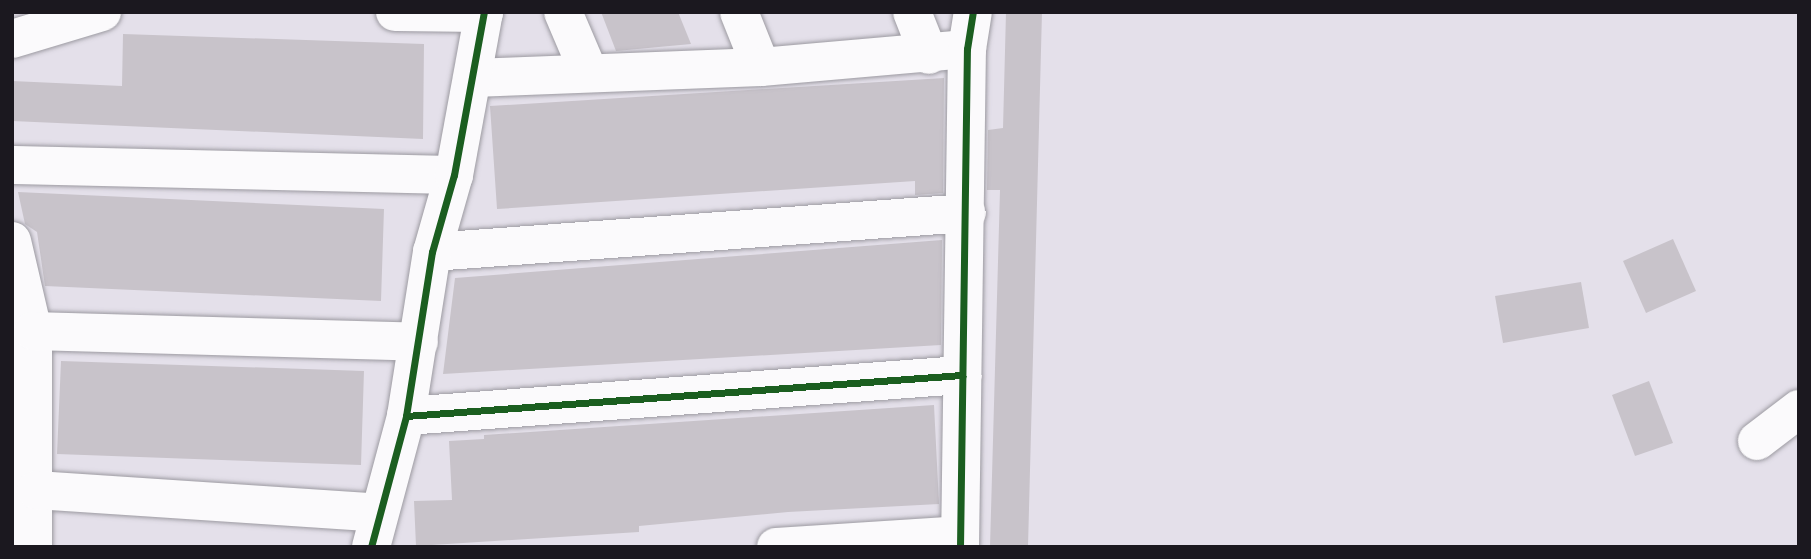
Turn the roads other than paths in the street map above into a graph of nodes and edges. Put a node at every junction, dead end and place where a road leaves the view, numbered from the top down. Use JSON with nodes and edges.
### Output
{"nodes":[{"id":1,"x":102,"y":12,"type":"edge"},
{"id":2,"x":395,"y":12,"type":"edge"},
{"id":3,"x":564,"y":12,"type":"edge"},
{"id":4,"x":739,"y":12,"type":"edge"},
{"id":5,"x":912,"y":12,"type":"edge"},
{"id":6,"x":484,"y":13,"type":"edge"},
{"id":7,"x":970,"y":30,"type":"edge"},
{"id":8,"x":12,"y":39,"type":"edge"},
{"id":9,"x":929,"y":55,"type":"junction"},
{"id":10,"x":761,"y":67,"type":"junction"},
{"id":11,"x":589,"y":73,"type":"junction"},
{"id":12,"x":473,"y":78,"type":"junction"},
{"id":13,"x":12,"y":165,"type":"edge"},
{"id":14,"x":454,"y":175,"type":"junction"},
{"id":15,"x":967,"y":213,"type":"junction"},
{"id":16,"x":12,"y":241,"type":"edge"},
{"id":17,"x":432,"y":252,"type":"junction"},
{"id":18,"x":33,"y":331,"type":"junction"},
{"id":19,"x":419,"y":342,"type":"junction"},
{"id":20,"x":962,"y":374,"type":"junction"},
{"id":21,"x":1799,"y":409,"type":"edge"},
{"id":22,"x":406,"y":416,"type":"junction"},
{"id":23,"x":1756,"y":442,"type":"dead end"},
{"id":24,"x":36,"y":490,"type":"junction"},
{"id":25,"x":375,"y":530,"type":"edge"},
{"id":26,"x":960,"y":541,"type":"edge"},
{"id":27,"x":33,"y":547,"type":"edge"},
{"id":28,"x":776,"y":547,"type":"edge"}],
"edges":[{"from":1,"to":8,"type":"street"},
{"from":2,"to":6,"type":"street"},
{"from":3,"to":11,"type":"street"},
{"from":4,"to":10,"type":"street"},
{"from":5,"to":9,"type":"street"},
{"from":6,"to":12,"type":"street"},
{"from":7,"to":9,"type":"street"},
{"from":7,"to":15,"type":"street"},
{"from":9,"to":10,"type":"street"},
{"from":10,"to":11,"type":"street"},
{"from":11,"to":12,"type":"street"},
{"from":12,"to":14,"type":"street"},
{"from":13,"to":14,"type":"street"},
{"from":14,"to":17,"type":"street"},
{"from":15,"to":17,"type":"street"},
{"from":15,"to":20,"type":"street"},
{"from":16,"to":18,"type":"street"},
{"from":17,"to":19,"type":"street"},
{"from":18,"to":19,"type":"street"},
{"from":18,"to":24,"type":"street"},
{"from":19,"to":22,"type":"street"},
{"from":20,"to":22,"type":"street"},
{"from":20,"to":26,"type":"street"},
{"from":21,"to":23,"type":"street"},
{"from":22,"to":25,"type":"street"},
{"from":24,"to":25,"type":"street"},
{"from":24,"to":27,"type":"street"},
{"from":26,"to":28,"type":"street"}]}
